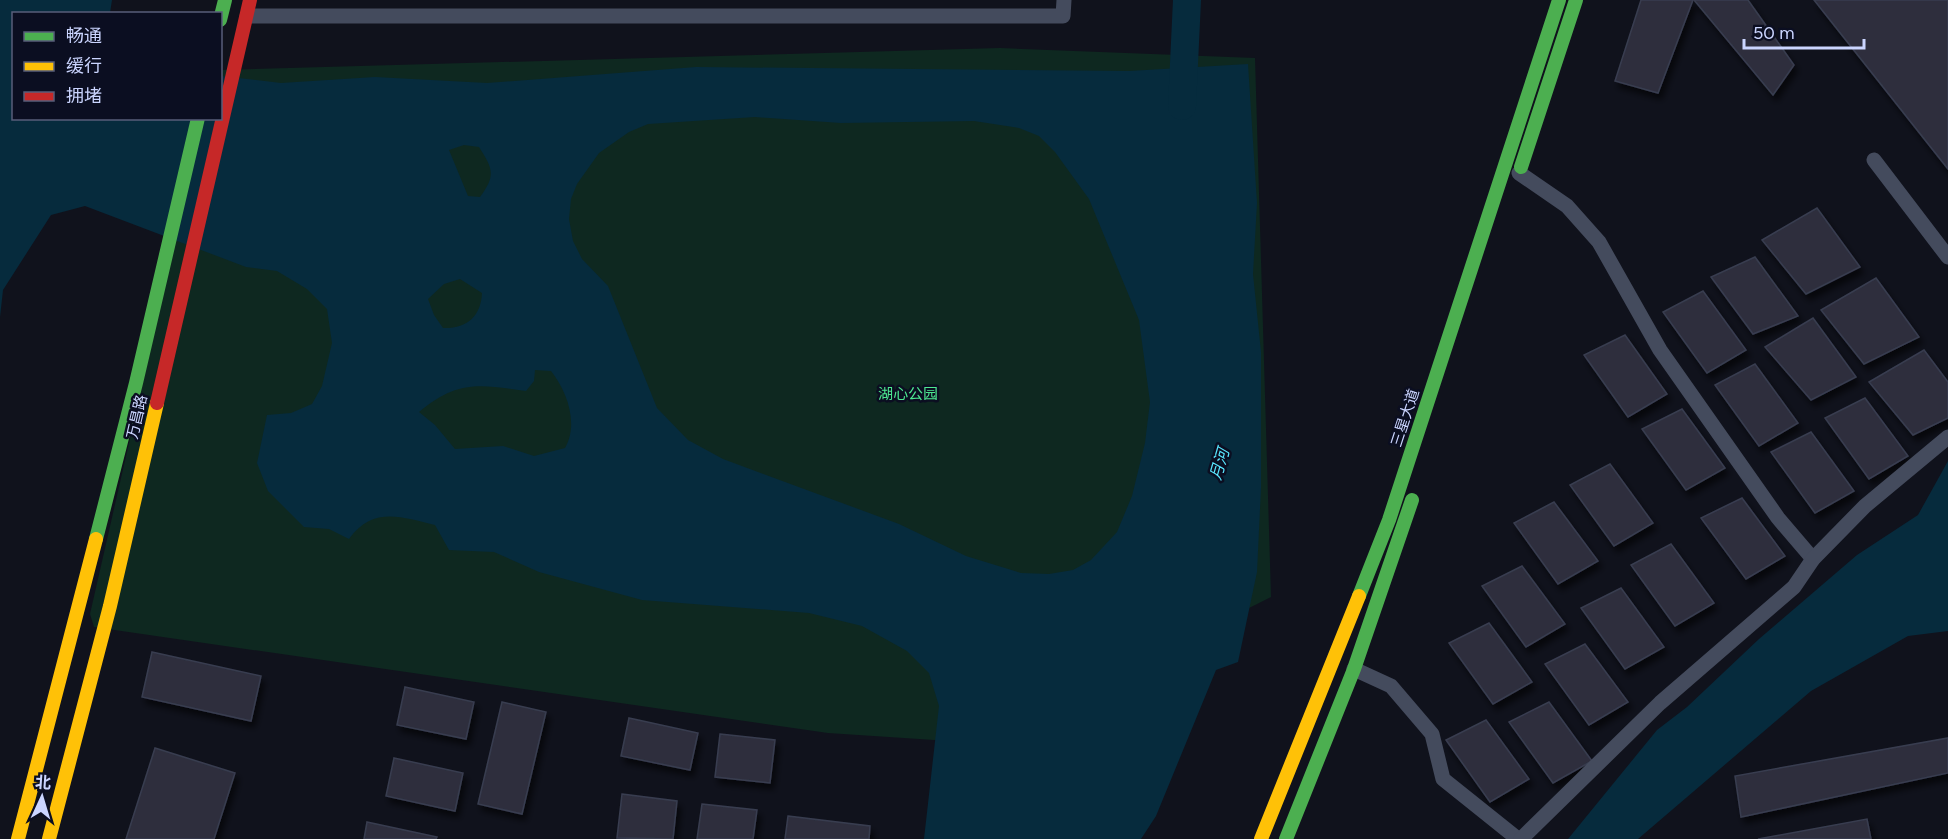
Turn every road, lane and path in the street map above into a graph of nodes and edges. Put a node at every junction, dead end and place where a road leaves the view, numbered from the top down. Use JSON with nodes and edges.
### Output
{"nodes":[{"id":1,"x":250,"y":0,"type":"edge"},
{"id":2,"x":1064,"y":0,"type":"edge"},
{"id":3,"x":1559,"y":0,"type":"edge"},
{"id":4,"x":1576,"y":0,"type":"edge"},
{"id":5,"x":645,"y":8,"type":"edge"},
{"id":6,"x":247,"y":16,"type":"junction"},
{"id":7,"x":198,"y":120,"type":"edge"},
{"id":8,"x":1874,"y":160,"type":"dead end"},
{"id":9,"x":1517,"y":179,"type":"joint"},
{"id":10,"x":1948,"y":257,"type":"edge"},
{"id":11,"x":1948,"y":437,"type":"edge"},
{"id":12,"x":1415,"y":491,"type":"dead end"},
{"id":13,"x":1813,"y":559,"type":"junction"},
{"id":14,"x":1354,"y":669,"type":"junction"},
{"id":15,"x":18,"y":839,"type":"edge"},
{"id":16,"x":49,"y":839,"type":"edge"},
{"id":17,"x":1261,"y":839,"type":"edge"},
{"id":18,"x":1286,"y":839,"type":"edge"},
{"id":19,"x":1520,"y":839,"type":"edge"}],
"edges":[{"from":1,"to":6,"type":"main road","name":"万昌路"},
{"from":2,"to":5,"type":"street"},
{"from":3,"to":17,"type":"main road","name":"三星大道"},
{"from":4,"to":9,"type":"main road"},
{"from":5,"to":6,"type":"street"},
{"from":6,"to":16,"type":"main road","name":"万昌路"},
{"from":7,"to":15,"type":"main road","name":"万昌路"},
{"from":8,"to":10,"type":"street"},
{"from":9,"to":13,"type":"street"},
{"from":11,"to":13,"type":"street"},
{"from":12,"to":14,"type":"main road"},
{"from":13,"to":19,"type":"street"},
{"from":14,"to":18,"type":"main road"},
{"from":14,"to":19,"type":"street"}]}
